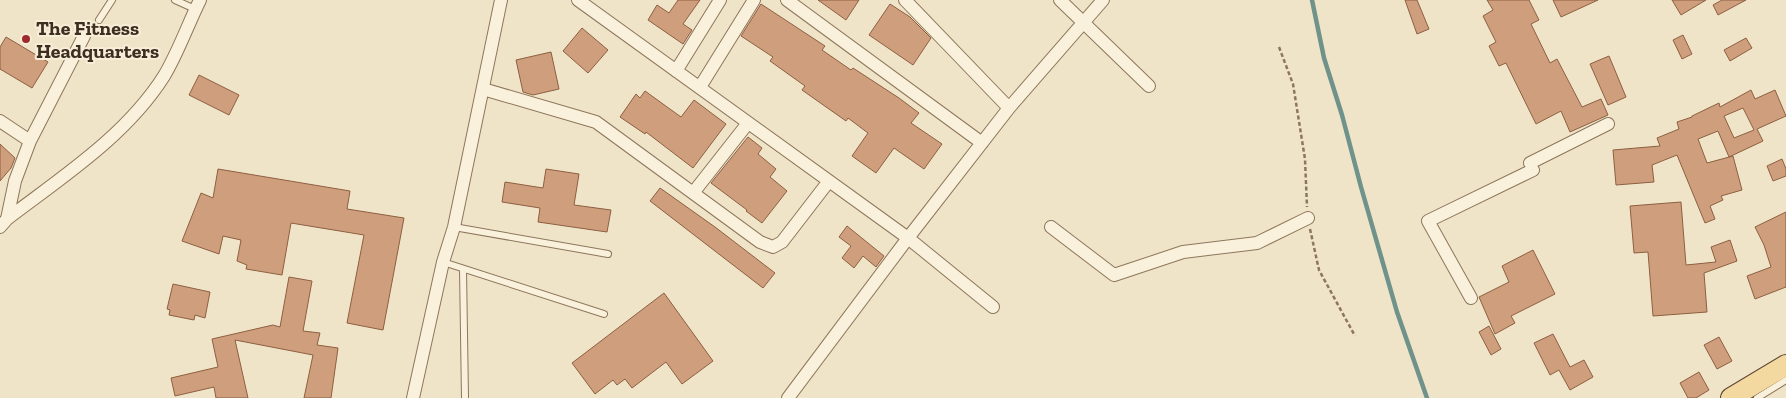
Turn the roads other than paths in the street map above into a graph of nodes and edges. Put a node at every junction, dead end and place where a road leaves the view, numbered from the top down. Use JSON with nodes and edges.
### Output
{"nodes":[{"id":1,"x":112,"y":0,"type":"edge"},
{"id":2,"x":175,"y":0,"type":"edge"},
{"id":3,"x":501,"y":0,"type":"edge"},
{"id":4,"x":578,"y":0,"type":"edge"},
{"id":5,"x":720,"y":0,"type":"edge"},
{"id":6,"x":754,"y":0,"type":"edge"},
{"id":7,"x":787,"y":0,"type":"edge"},
{"id":8,"x":905,"y":0,"type":"edge"},
{"id":9,"x":1060,"y":0,"type":"edge"},
{"id":10,"x":1103,"y":0,"type":"edge"},
{"id":11,"x":198,"y":5,"type":"edge"},
{"id":12,"x":99,"y":20,"type":"dead end"},
{"id":13,"x":1082,"y":23,"type":"junction"},
{"id":14,"x":84,"y":36,"type":"dead end"},
{"id":15,"x":676,"y":72,"type":"junction"},
{"id":16,"x":1149,"y":86,"type":"dead end"},
{"id":17,"x":700,"y":87,"type":"junction"},
{"id":18,"x":483,"y":89,"type":"junction"},
{"id":19,"x":1009,"y":108,"type":"junction"},
{"id":20,"x":0,"y":121,"type":"edge"},
{"id":21,"x":748,"y":122,"type":"junction"},
{"id":22,"x":1608,"y":124,"type":"dead end"},
{"id":23,"x":30,"y":141,"type":"junction"},
{"id":24,"x":982,"y":143,"type":"junction"},
{"id":25,"x":829,"y":181,"type":"junction"},
{"id":26,"x":693,"y":193,"type":"junction"},
{"id":27,"x":1308,"y":218,"type":"road end"},
{"id":28,"x":4,"y":223,"type":"edge"},
{"id":29,"x":454,"y":226,"type":"junction"},
{"id":30,"x":1051,"y":227,"type":"dead end"},
{"id":31,"x":908,"y":238,"type":"junction"},
{"id":32,"x":608,"y":254,"type":"dead end"},
{"id":33,"x":442,"y":262,"type":"junction"},
{"id":34,"x":463,"y":269,"type":"junction"},
{"id":35,"x":1471,"y":298,"type":"dead end"},
{"id":36,"x":993,"y":307,"type":"dead end"},
{"id":37,"x":604,"y":314,"type":"dead end"},
{"id":38,"x":1786,"y":365,"type":"edge"},
{"id":39,"x":1786,"y":380,"type":"edge"},
{"id":40,"x":413,"y":398,"type":"edge"},
{"id":41,"x":465,"y":398,"type":"edge"},
{"id":42,"x":788,"y":398,"type":"edge"},
{"id":43,"x":1731,"y":398,"type":"edge"},
{"id":44,"x":1757,"y":398,"type":"edge"}],
"edges":[{"from":1,"to":12,"type":"lane"},
{"from":2,"to":11,"type":"lane"},
{"from":3,"to":18,"type":"street"},
{"from":4,"to":15,"type":"street"},
{"from":5,"to":15,"type":"street"},
{"from":6,"to":17,"type":"street"},
{"from":7,"to":24,"type":"street"},
{"from":8,"to":19,"type":"street"},
{"from":9,"to":13,"type":"street"},
{"from":10,"to":13,"type":"street"},
{"from":11,"to":28,"type":"street"},
{"from":13,"to":16,"type":"street"},
{"from":13,"to":19,"type":"street"},
{"from":14,"to":23,"type":"street"},
{"from":15,"to":17,"type":"street"},
{"from":17,"to":21,"type":"street"},
{"from":18,"to":26,"type":"street"},
{"from":18,"to":29,"type":"street"},
{"from":19,"to":24,"type":"street"},
{"from":20,"to":23,"type":"street"},
{"from":21,"to":25,"type":"street"},
{"from":21,"to":26,"type":"street"},
{"from":22,"to":35,"type":"street"},
{"from":23,"to":28,"type":"street"},
{"from":24,"to":31,"type":"street"},
{"from":25,"to":26,"type":"street"},
{"from":25,"to":31,"type":"street"},
{"from":27,"to":30,"type":"street"},
{"from":29,"to":32,"type":"lane"},
{"from":29,"to":33,"type":"street"},
{"from":31,"to":36,"type":"street"},
{"from":31,"to":42,"type":"street"},
{"from":33,"to":34,"type":"lane"},
{"from":33,"to":40,"type":"street"},
{"from":34,"to":37,"type":"lane"},
{"from":34,"to":41,"type":"lane"},
{"from":38,"to":43,"type":"main road"},
{"from":39,"to":44,"type":"lane"}]}
